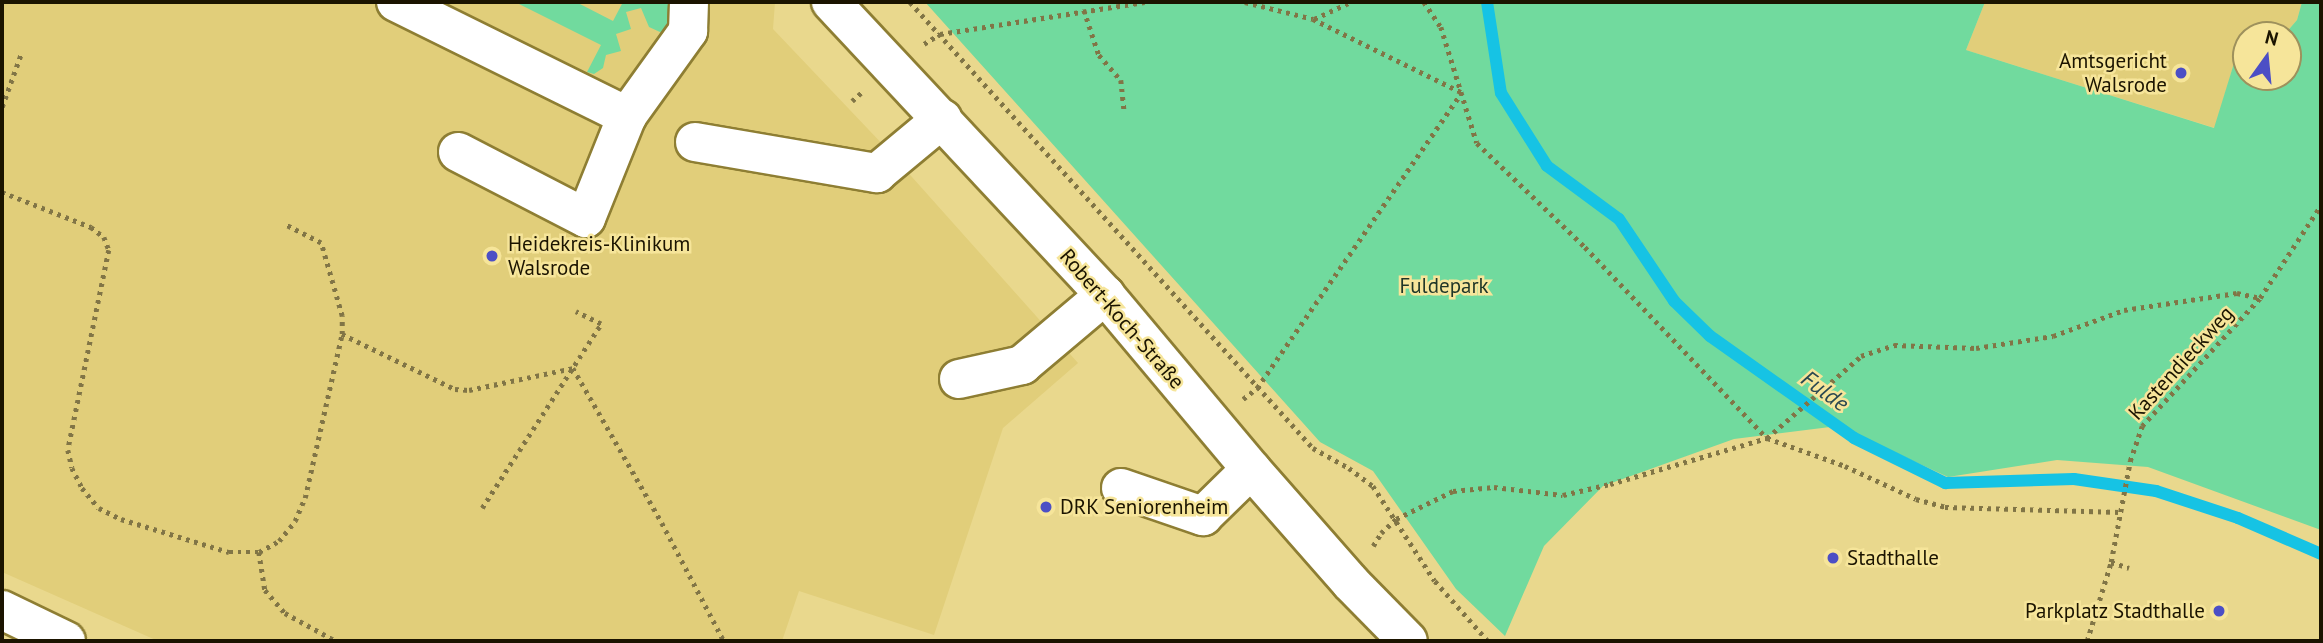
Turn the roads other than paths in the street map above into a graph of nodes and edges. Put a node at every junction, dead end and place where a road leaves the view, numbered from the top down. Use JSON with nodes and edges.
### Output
{"nodes":[{"id":1,"x":396,"y":2,"type":"edge"},
{"id":2,"x":689,"y":2,"type":"edge"},
{"id":3,"x":831,"y":2,"type":"edge"},
{"id":4,"x":627,"y":116,"type":"junction"},
{"id":5,"x":942,"y":118,"type":"junction"},
{"id":6,"x":695,"y":142,"type":"dead end"},
{"id":7,"x":458,"y":152,"type":"dead end"},
{"id":8,"x":1105,"y":295,"type":"junction"},
{"id":9,"x":960,"y":379,"type":"dead end"},
{"id":10,"x":1251,"y":469,"type":"junction"},
{"id":11,"x":1121,"y":488,"type":"dead end"},
{"id":12,"x":2,"y":610,"type":"edge"},
{"id":13,"x":66,"y":641,"type":"edge"},
{"id":14,"x":1408,"y":641,"type":"edge"}],
"edges":[{"from":1,"to":4,"type":"street"},
{"from":2,"to":4,"type":"street"},
{"from":3,"to":5,"type":"street","name":"Robert-Koch-Straße"},
{"from":4,"to":7,"type":"street"},
{"from":5,"to":6,"type":"street"},
{"from":5,"to":8,"type":"street","name":"Robert-Koch-Straße"},
{"from":8,"to":9,"type":"street"},
{"from":8,"to":10,"type":"street","name":"Robert-Koch-Straße"},
{"from":10,"to":11,"type":"street"},
{"from":10,"to":14,"type":"street","name":"Robert-Koch-Straße"},
{"from":12,"to":13,"type":"street"}]}
